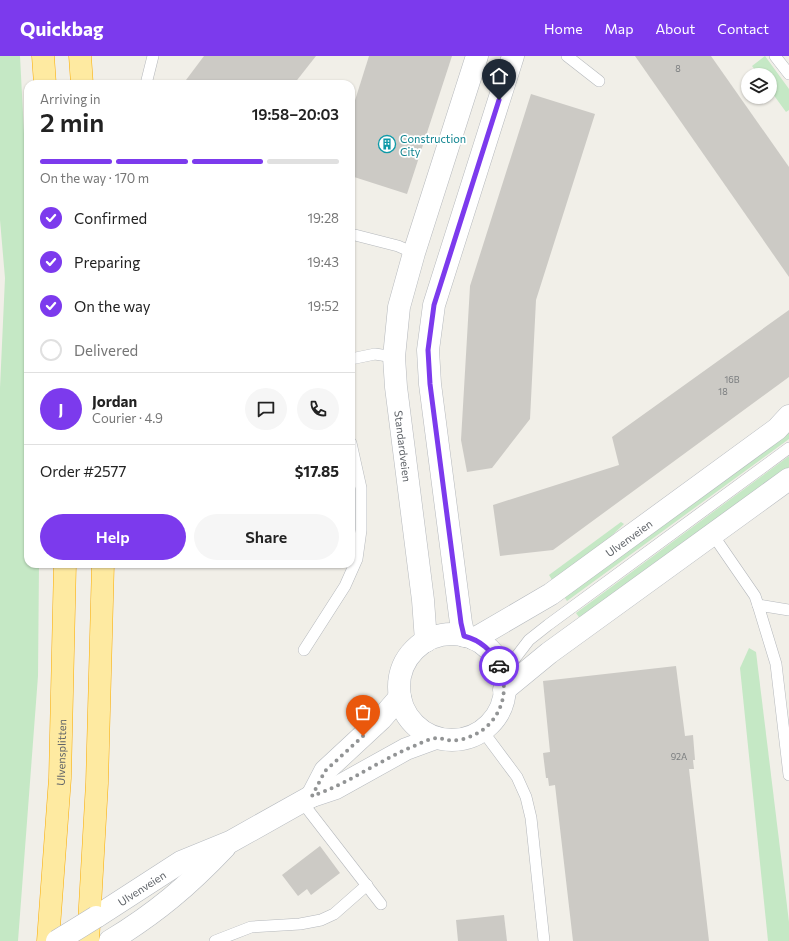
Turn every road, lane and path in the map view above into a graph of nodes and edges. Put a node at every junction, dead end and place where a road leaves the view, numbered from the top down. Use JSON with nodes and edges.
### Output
{"nodes":[{"id":1,"x":43,"y":56,"type":"edge"},
{"id":2,"x":80,"y":56,"type":"edge"},
{"id":3,"x":153,"y":56,"type":"edge"},
{"id":4,"x":477,"y":56,"type":"edge"},
{"id":5,"x":513,"y":56,"type":"edge"},
{"id":6,"x":566,"y":56,"type":"edge"},
{"id":7,"x":775,"y":56,"type":"edge"},
{"id":8,"x":789,"y":74,"type":"edge"},
{"id":9,"x":45,"y":80,"type":"edge"},
{"id":10,"x":82,"y":80,"type":"edge"},
{"id":11,"x":147,"y":80,"type":"edge"},
{"id":12,"x":599,"y":81,"type":"dead end"},
{"id":13,"x":355,"y":235,"type":"edge"},
{"id":14,"x":414,"y":253,"type":"junction"},
{"id":15,"x":355,"y":357,"type":"edge"},
{"id":16,"x":394,"y":357,"type":"junction"},
{"id":17,"x":785,"y":421,"type":"edge"},
{"id":18,"x":789,"y":448,"type":"edge"},
{"id":19,"x":355,"y":461,"type":"edge"},
{"id":20,"x":789,"y":478,"type":"edge"},
{"id":21,"x":713,"y":535,"type":"junction"},
{"id":22,"x":355,"y":564,"type":"edge"},
{"id":23,"x":65,"y":568,"type":"edge"},
{"id":24,"x":103,"y":568,"type":"edge"},
{"id":25,"x":353,"y":568,"type":"edge"},
{"id":26,"x":758,"y":605,"type":"junction"},
{"id":27,"x":789,"y":610,"type":"edge"},
{"id":28,"x":469,"y":637,"type":"junction"},
{"id":29,"x":426,"y":641,"type":"junction"},
{"id":30,"x":304,"y":650,"type":"dead end"},
{"id":31,"x":504,"y":682,"type":"junction"},
{"id":32,"x":784,"y":690,"type":"edge"},
{"id":33,"x":400,"y":697,"type":"junction"},
{"id":34,"x":482,"y":730,"type":"junction"},
{"id":35,"x":436,"y":738,"type":"junction"},
{"id":36,"x":789,"y":775,"type":"edge"},
{"id":37,"x":307,"y":799,"type":"junction"},
{"id":38,"x":230,"y":842,"type":"junction"},
{"id":39,"x":367,"y":885,"type":"junction"},
{"id":40,"x":381,"y":904,"type":"dead end"},
{"id":41,"x":96,"y":917,"type":"junction"},
{"id":42,"x":120,"y":938,"type":"edge"},
{"id":43,"x":48,"y":941,"type":"edge"},
{"id":44,"x":57,"y":941,"type":"edge"},
{"id":45,"x":88,"y":941,"type":"edge"},
{"id":46,"x":92,"y":941,"type":"edge"},
{"id":47,"x":215,"y":941,"type":"edge"},
{"id":48,"x":544,"y":941,"type":"edge"}],
"edges":[{"from":1,"to":9,"type":"highway"},
{"from":2,"to":10,"type":"highway"},
{"from":3,"to":11,"type":"lane"},
{"from":4,"to":14,"type":"main road","name":"Standardveien"},
{"from":5,"to":28,"type":"main road"},
{"from":6,"to":12,"type":"lane"},
{"from":7,"to":8,"type":"lane"},
{"from":13,"to":14,"type":"lane"},
{"from":14,"to":16,"type":"main road","name":"Standardveien"},
{"from":15,"to":16,"type":"lane"},
{"from":16,"to":29,"type":"main road","name":"Standardveien"},
{"from":17,"to":28,"type":"main road","name":"Ulvenveien"},
{"from":18,"to":31,"type":"lane","name":"Ulvenveien"},
{"from":19,"to":22,"type":"lane"},
{"from":20,"to":21,"type":"main road"},
{"from":21,"to":26,"type":"lane"},
{"from":21,"to":31,"type":"main road"},
{"from":23,"to":43,"type":"highway","name":"Ulvensplitten"},
{"from":24,"to":45,"type":"highway"},
{"from":25,"to":30,"type":"lane"},
{"from":26,"to":27,"type":"lane"},
{"from":26,"to":32,"type":"lane"},
{"from":28,"to":29,"type":"main road"},
{"from":28,"to":31,"type":"main road"},
{"from":29,"to":33,"type":"main road"},
{"from":31,"to":34,"type":"main road"},
{"from":32,"to":36,"type":"lane"},
{"from":33,"to":35,"type":"main road"},
{"from":33,"to":37,"type":"main road"},
{"from":34,"to":35,"type":"main road"},
{"from":34,"to":48,"type":"lane"},
{"from":35,"to":37,"type":"main road","name":"Ulvenveien"},
{"from":37,"to":38,"type":"main road","name":"Ulvenveien"},
{"from":37,"to":39,"type":"lane"},
{"from":38,"to":41,"type":"main road","name":"Ulvenveien"},
{"from":38,"to":42,"type":"main road","name":"Ulvenveien"},
{"from":39,"to":40,"type":"lane"},
{"from":39,"to":47,"type":"lane"},
{"from":41,"to":42,"type":"main road"},
{"from":41,"to":44,"type":"main road","name":"Ulvenveien","bridge":true},
{"from":41,"to":46,"type":"main road"}]}
